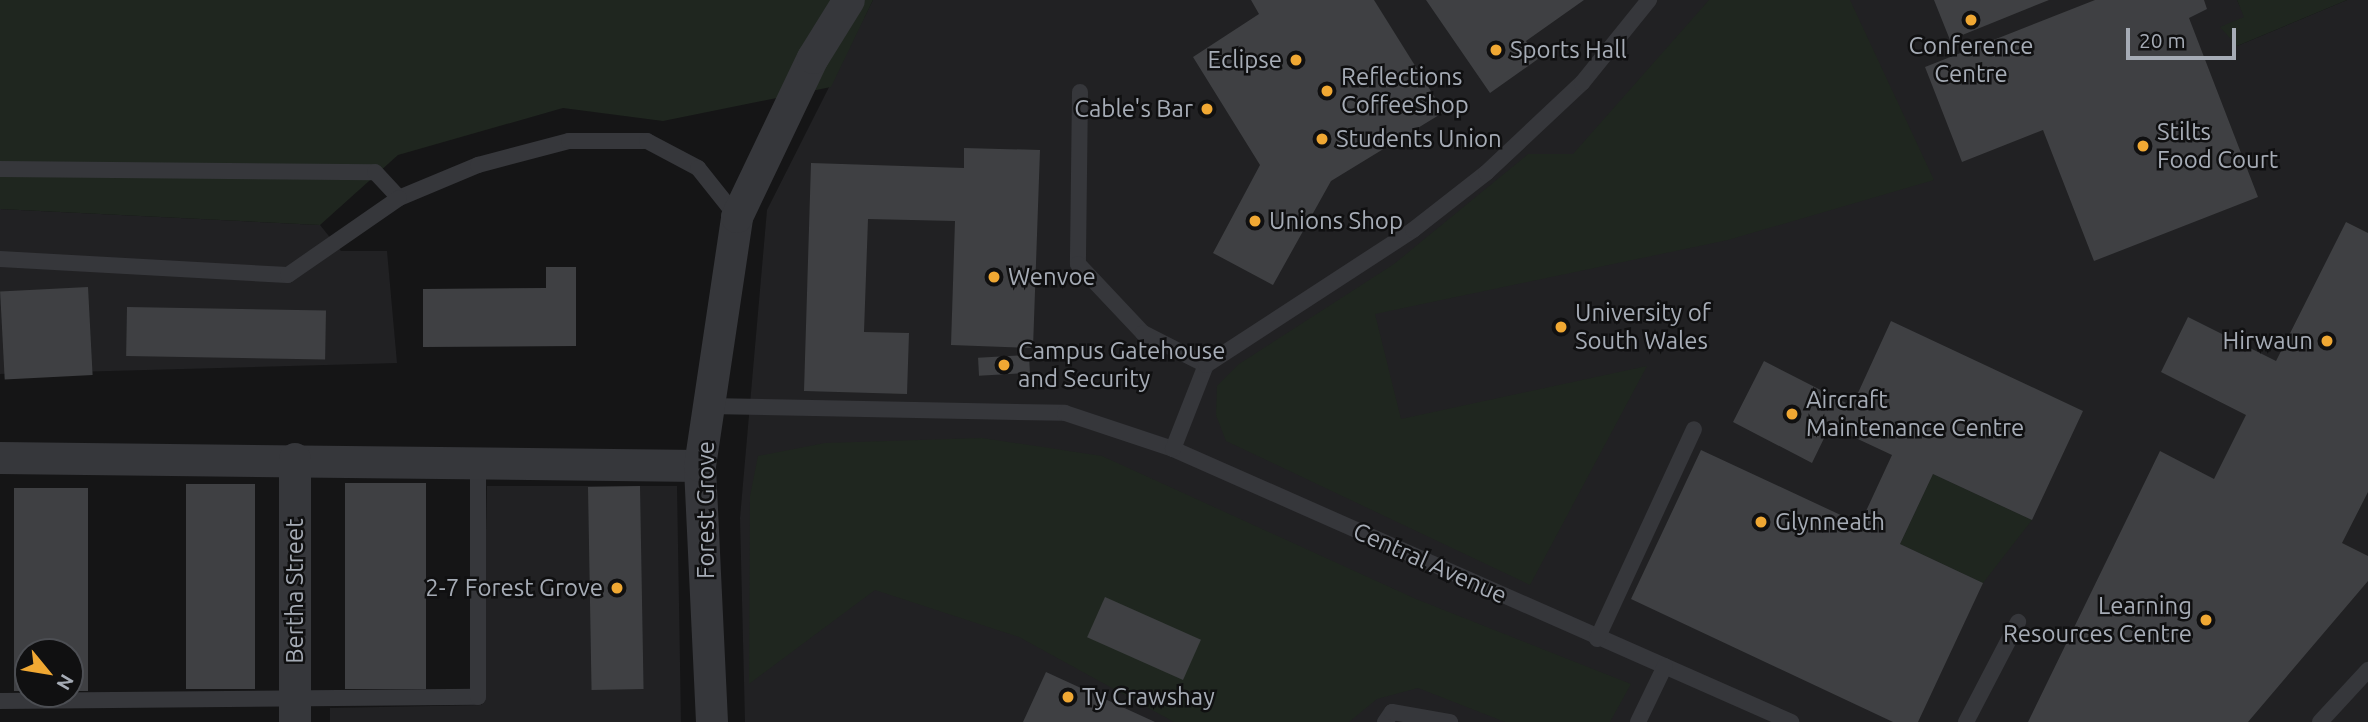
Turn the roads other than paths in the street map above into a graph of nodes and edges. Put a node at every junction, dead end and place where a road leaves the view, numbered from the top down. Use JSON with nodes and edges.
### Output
{"nodes":[{"id":1,"x":849,"y":0,"type":"edge"},
{"id":2,"x":1649,"y":0,"type":"edge"},
{"id":3,"x":1080,"y":92,"type":"dead end"},
{"id":4,"x":0,"y":169,"type":"edge"},
{"id":5,"x":399,"y":198,"type":"junction"},
{"id":6,"x":737,"y":217,"type":"junction"},
{"id":7,"x":0,"y":259,"type":"edge"},
{"id":8,"x":1206,"y":365,"type":"junction"},
{"id":9,"x":708,"y":406,"type":"junction"},
{"id":10,"x":1694,"y":429,"type":"dead end"},
{"id":11,"x":1173,"y":449,"type":"junction"},
{"id":12,"x":0,"y":458,"type":"edge"},
{"id":13,"x":295,"y":460,"type":"junction"},
{"id":14,"x":478,"y":462,"type":"junction"},
{"id":15,"x":700,"y":466,"type":"junction"},
{"id":16,"x":2018,"y":622,"type":"dead end"},
{"id":17,"x":1597,"y":639,"type":"junction"},
{"id":18,"x":1664,"y":666,"type":"junction"},
{"id":19,"x":2368,"y":670,"type":"edge"},
{"id":20,"x":0,"y":701,"type":"edge"},
{"id":21,"x":295,"y":710,"type":"edge"},
{"id":22,"x":712,"y":722,"type":"edge"},
{"id":23,"x":1385,"y":722,"type":"edge"},
{"id":24,"x":1450,"y":722,"type":"edge"},
{"id":25,"x":1638,"y":722,"type":"edge"},
{"id":26,"x":1791,"y":722,"type":"edge"},
{"id":27,"x":1966,"y":722,"type":"edge"},
{"id":28,"x":2320,"y":722,"type":"edge"}],
"edges":[{"from":1,"to":6,"type":"street","name":"Forest Grove"},
{"from":2,"to":8,"type":"lane"},
{"from":3,"to":8,"type":"lane"},
{"from":4,"to":5,"type":"lane"},
{"from":5,"to":6,"type":"lane"},
{"from":5,"to":7,"type":"lane"},
{"from":6,"to":9,"type":"street","name":"Forest Grove"},
{"from":8,"to":11,"type":"lane"},
{"from":9,"to":11,"type":"lane","name":"Central Avenue"},
{"from":9,"to":15,"type":"street","name":"Forest Grove"},
{"from":10,"to":17,"type":"lane"},
{"from":11,"to":17,"type":"lane","name":"Central Avenue"},
{"from":12,"to":13,"type":"street"},
{"from":13,"to":14,"type":"street"},
{"from":13,"to":21,"type":"street","name":"Bertha Street"},
{"from":14,"to":15,"type":"street"},
{"from":14,"to":21,"type":"lane"},
{"from":15,"to":22,"type":"street","name":"Forest Grove"},
{"from":16,"to":27,"type":"lane"},
{"from":17,"to":18,"type":"lane","name":"Central Avenue"},
{"from":18,"to":25,"type":"lane"},
{"from":18,"to":26,"type":"lane","name":"Central Avenue"},
{"from":19,"to":28,"type":"lane"},
{"from":20,"to":21,"type":"lane"},
{"from":23,"to":24,"type":"lane"}]}
